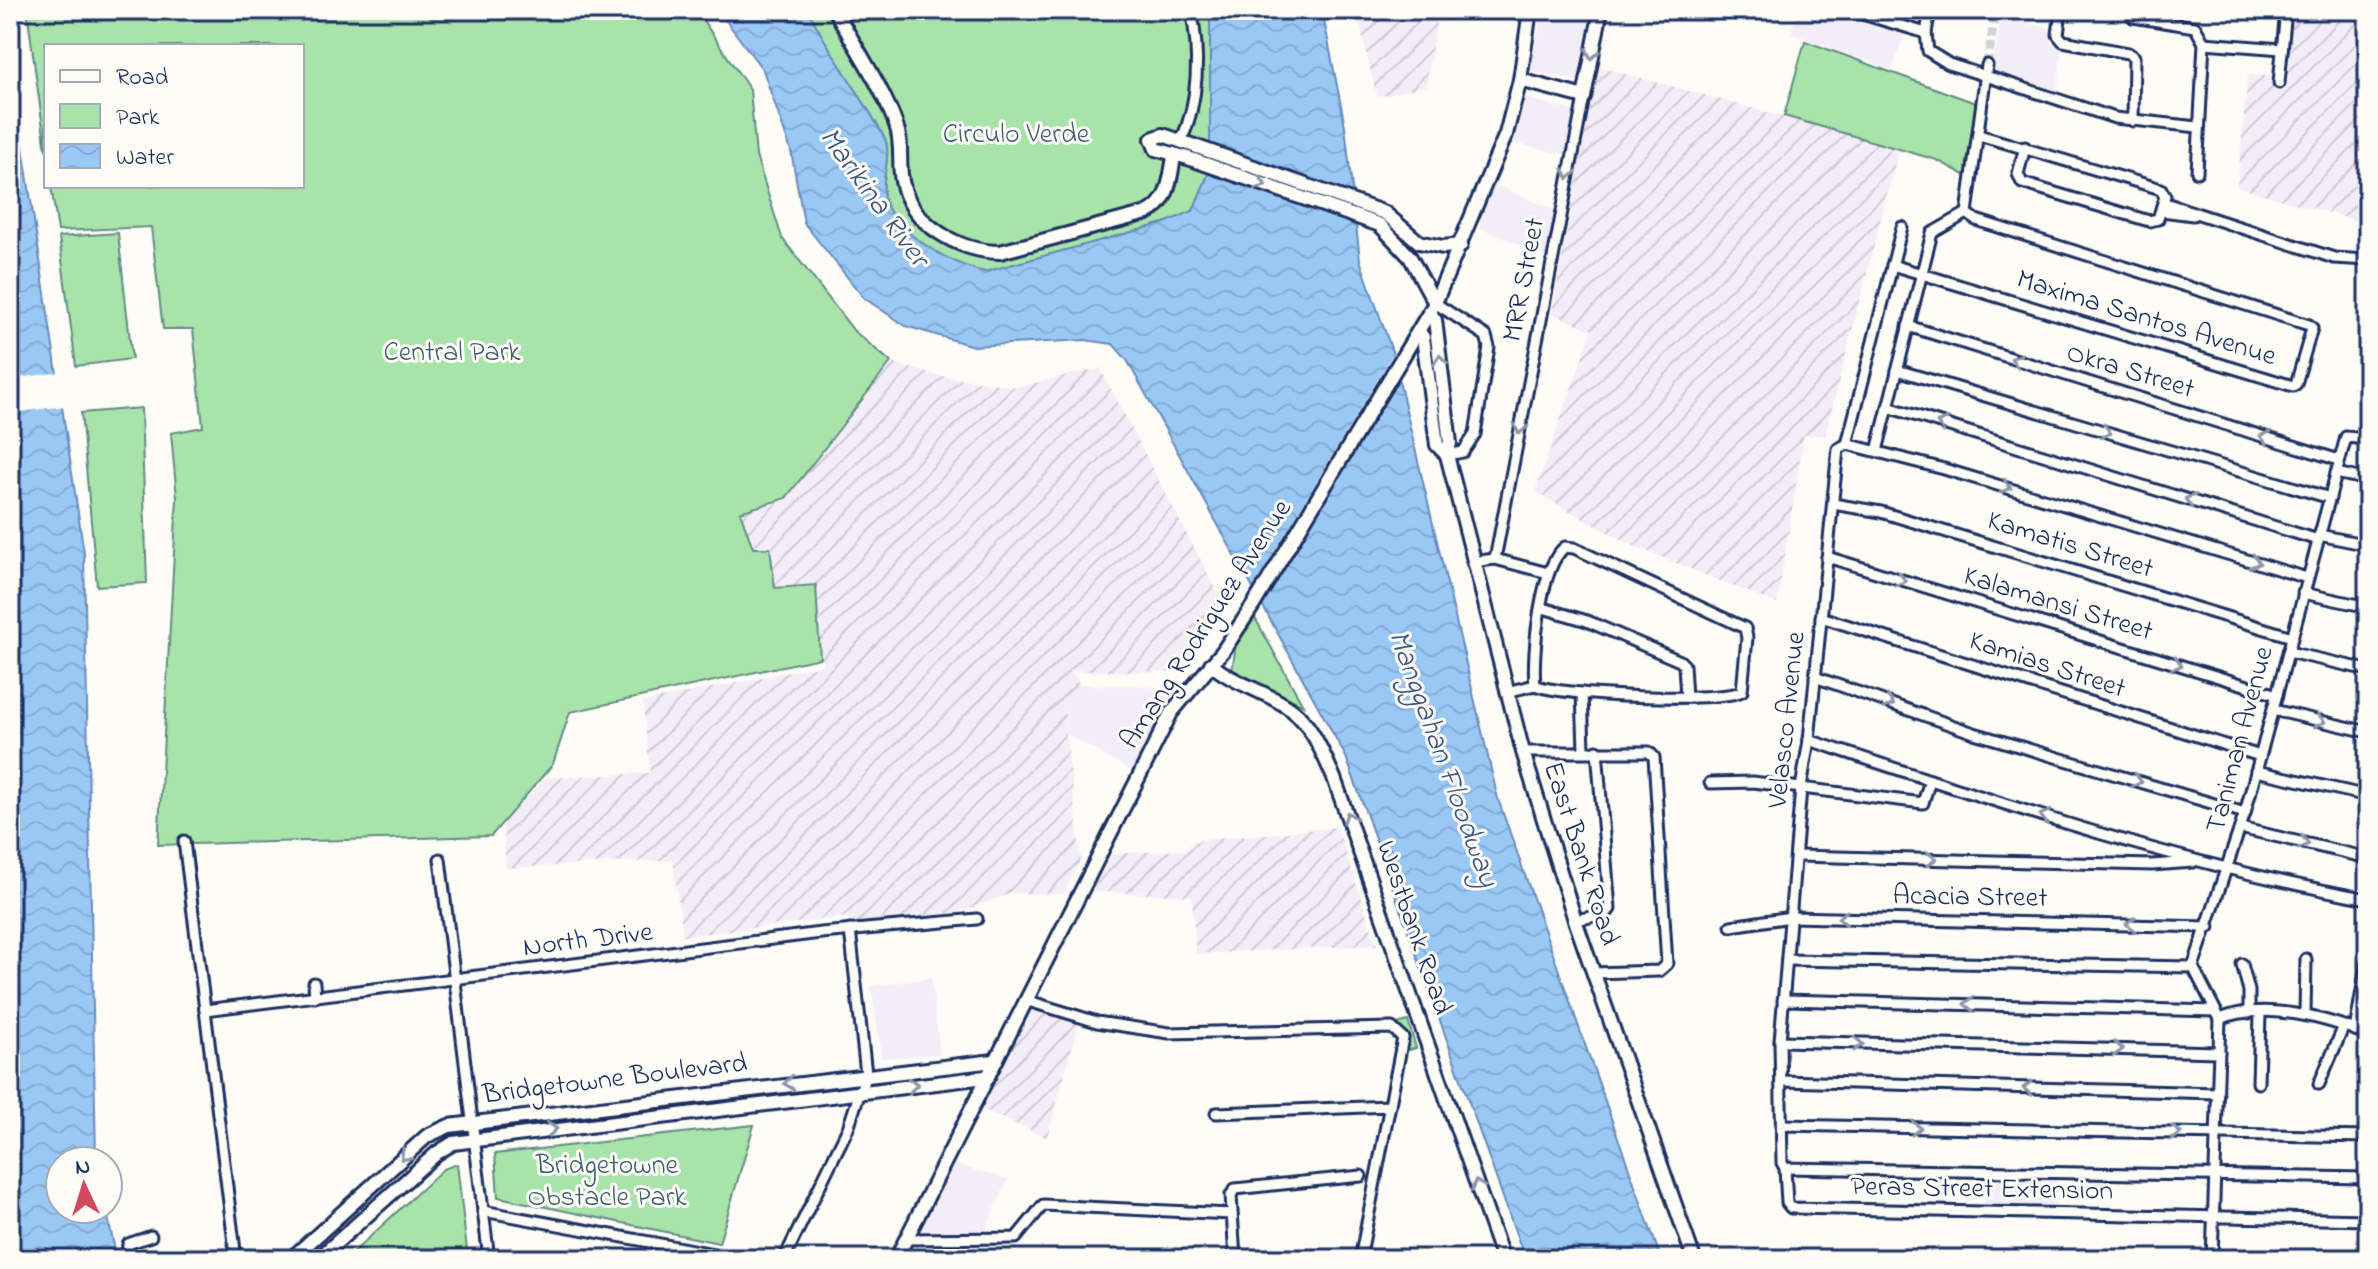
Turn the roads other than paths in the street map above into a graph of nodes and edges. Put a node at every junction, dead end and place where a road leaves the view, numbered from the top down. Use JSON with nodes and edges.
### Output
{"nodes":[{"id":1,"x":835,"y":10,"type":"edge"},
{"id":2,"x":1191,"y":10,"type":"edge"},
{"id":3,"x":1530,"y":10,"type":"edge"},
{"id":4,"x":1601,"y":10,"type":"edge"},
{"id":5,"x":1849,"y":10,"type":"edge"},
{"id":6,"x":1930,"y":10,"type":"edge"},
{"id":7,"x":2061,"y":10,"type":"edge"},
{"id":8,"x":2286,"y":10,"type":"edge"},
{"id":9,"x":2133,"y":17,"type":"dead end"},
{"id":10,"x":1926,"y":33,"type":"junction"},
{"id":11,"x":2204,"y":43,"type":"junction"},
{"id":12,"x":2282,"y":49,"type":"junction"},
{"id":13,"x":1986,"y":70,"type":"junction"},
{"id":14,"x":1520,"y":80,"type":"junction"},
{"id":15,"x":2279,"y":83,"type":"dead end"},
{"id":16,"x":1584,"y":97,"type":"junction"},
{"id":17,"x":2133,"y":121,"type":"junction"},
{"id":18,"x":2198,"y":127,"type":"junction"},
{"id":19,"x":1979,"y":135,"type":"junction"},
{"id":20,"x":1188,"y":143,"type":"junction"},
{"id":21,"x":2025,"y":147,"type":"junction"},
{"id":22,"x":1181,"y":157,"type":"junction"},
{"id":23,"x":2197,"y":172,"type":"dead end"},
{"id":24,"x":2163,"y":207,"type":"junction"},
{"id":25,"x":1967,"y":213,"type":"junction"},
{"id":26,"x":1383,"y":219,"type":"junction"},
{"id":27,"x":1902,"y":227,"type":"dead end"},
{"id":28,"x":1461,"y":245,"type":"junction"},
{"id":29,"x":1423,"y":246,"type":"junction"},
{"id":30,"x":1410,"y":257,"type":"junction"},
{"id":31,"x":2368,"y":260,"type":"edge"},
{"id":32,"x":1454,"y":262,"type":"junction"},
{"id":33,"x":1892,"y":265,"type":"junction"},
{"id":34,"x":1921,"y":274,"type":"junction"},
{"id":35,"x":1433,"y":308,"type":"junction"},
{"id":36,"x":1908,"y":326,"type":"junction"},
{"id":37,"x":1419,"y":332,"type":"junction"},
{"id":38,"x":2368,"y":349,"type":"edge"},
{"id":39,"x":1897,"y":370,"type":"junction"},
{"id":40,"x":2365,"y":389,"type":"edge"},
{"id":41,"x":1888,"y":407,"type":"junction"},
{"id":42,"x":2368,"y":439,"type":"edge"},
{"id":43,"x":1847,"y":444,"type":"junction"},
{"id":44,"x":1877,"y":451,"type":"junction"},
{"id":45,"x":1447,"y":455,"type":"junction"},
{"id":46,"x":2339,"y":460,"type":"junction"},
{"id":47,"x":2336,"y":473,"type":"junction"},
{"id":48,"x":2368,"y":480,"type":"edge"},
{"id":49,"x":2330,"y":498,"type":"junction"},
{"id":50,"x":1833,"y":504,"type":"junction"},
{"id":51,"x":2318,"y":538,"type":"junction"},
{"id":52,"x":2368,"y":545,"type":"edge"},
{"id":53,"x":1827,"y":557,"type":"junction"},
{"id":54,"x":1495,"y":559,"type":"junction"},
{"id":55,"x":1472,"y":562,"type":"junction"},
{"id":56,"x":1548,"y":573,"type":"junction"},
{"id":57,"x":2307,"y":578,"type":"junction"},
{"id":58,"x":2303,"y":593,"type":"junction"},
{"id":59,"x":2368,"y":607,"type":"edge"},
{"id":60,"x":1543,"y":608,"type":"junction"},
{"id":61,"x":1821,"y":617,"type":"junction"},
{"id":62,"x":2292,"y":637,"type":"junction"},
{"id":63,"x":2288,"y":652,"type":"junction"},
{"id":64,"x":1211,"y":664,"type":"junction"},
{"id":65,"x":2368,"y":670,"type":"edge"},
{"id":66,"x":1815,"y":677,"type":"junction"},
{"id":67,"x":1535,"y":685,"type":"junction"},
{"id":68,"x":1506,"y":692,"type":"junction"},
{"id":69,"x":1582,"y":693,"type":"junction"},
{"id":70,"x":2277,"y":695,"type":"junction"},
{"id":71,"x":1686,"y":697,"type":"junction"},
{"id":72,"x":2273,"y":710,"type":"junction"},
{"id":73,"x":2368,"y":732,"type":"edge"},
{"id":74,"x":1809,"y":740,"type":"junction"},
{"id":75,"x":1584,"y":750,"type":"junction"},
{"id":76,"x":1597,"y":750,"type":"junction"},
{"id":77,"x":1523,"y":752,"type":"junction"},
{"id":78,"x":2260,"y":756,"type":"junction"},
{"id":79,"x":2256,"y":771,"type":"junction"},
{"id":80,"x":1930,"y":780,"type":"junction"},
{"id":81,"x":1710,"y":783,"type":"dead end"},
{"id":82,"x":1801,"y":788,"type":"junction"},
{"id":83,"x":2368,"y":796,"type":"edge"},
{"id":84,"x":2245,"y":813,"type":"junction"},
{"id":85,"x":2240,"y":828,"type":"junction"},
{"id":86,"x":184,"y":841,"type":"dead end"},
{"id":87,"x":1797,"y":856,"type":"junction"},
{"id":88,"x":2368,"y":858,"type":"edge"},
{"id":89,"x":440,"y":859,"type":"dead end"},
{"id":90,"x":2200,"y":862,"type":"junction"},
{"id":91,"x":2227,"y":869,"type":"junction"},
{"id":92,"x":2368,"y":899,"type":"edge"},
{"id":93,"x":1791,"y":917,"type":"junction"},
{"id":94,"x":977,"y":919,"type":"dead end"},
{"id":95,"x":1575,"y":920,"type":"junction"},
{"id":96,"x":1731,"y":926,"type":"dead end"},
{"id":97,"x":2209,"y":927,"type":"junction"},
{"id":98,"x":850,"y":930,"type":"junction"},
{"id":99,"x":2306,"y":959,"type":"dead end"},
{"id":100,"x":1787,"y":960,"type":"junction"},
{"id":101,"x":2367,"y":962,"type":"edge"},
{"id":102,"x":2242,"y":964,"type":"dead end"},
{"id":103,"x":2193,"y":967,"type":"junction"},
{"id":104,"x":1593,"y":973,"type":"junction"},
{"id":105,"x":455,"y":980,"type":"junction"},
{"id":106,"x":314,"y":983,"type":"dead end"},
{"id":107,"x":315,"y":997,"type":"junction"},
{"id":108,"x":1025,"y":1000,"type":"junction"},
{"id":109,"x":1783,"y":1000,"type":"junction"},
{"id":110,"x":205,"y":1010,"type":"junction"},
{"id":111,"x":2249,"y":1013,"type":"junction"},
{"id":112,"x":2260,"y":1014,"type":"junction"},
{"id":113,"x":2218,"y":1015,"type":"junction"},
{"id":114,"x":2305,"y":1015,"type":"junction"},
{"id":115,"x":2344,"y":1026,"type":"junction"},
{"id":116,"x":2355,"y":1030,"type":"junction"},
{"id":117,"x":1424,"y":1031,"type":"junction"},
{"id":118,"x":2368,"y":1035,"type":"edge"},
{"id":119,"x":1403,"y":1038,"type":"junction"},
{"id":120,"x":1780,"y":1041,"type":"junction"},
{"id":121,"x":2219,"y":1052,"type":"junction"},
{"id":122,"x":994,"y":1061,"type":"junction"},
{"id":123,"x":866,"y":1074,"type":"junction"},
{"id":124,"x":985,"y":1077,"type":"junction"},
{"id":125,"x":1781,"y":1081,"type":"junction"},
{"id":126,"x":2258,"y":1083,"type":"dead end"},
{"id":127,"x":2319,"y":1084,"type":"dead end"},
{"id":128,"x":862,"y":1091,"type":"junction"},
{"id":129,"x":2218,"y":1093,"type":"junction"},
{"id":130,"x":1390,"y":1106,"type":"junction"},
{"id":131,"x":1216,"y":1113,"type":"dead end"},
{"id":132,"x":472,"y":1121,"type":"junction"},
{"id":133,"x":1782,"y":1125,"type":"junction"},
{"id":134,"x":2217,"y":1134,"type":"junction"},
{"id":135,"x":2368,"y":1137,"type":"edge"},
{"id":136,"x":475,"y":1139,"type":"junction"},
{"id":137,"x":1784,"y":1167,"type":"junction"},
{"id":138,"x":2216,"y":1173,"type":"junction"},
{"id":139,"x":1361,"y":1176,"type":"dead end"},
{"id":140,"x":2368,"y":1178,"type":"edge"},
{"id":141,"x":483,"y":1211,"type":"junction"},
{"id":142,"x":1231,"y":1214,"type":"junction"},
{"id":143,"x":2214,"y":1218,"type":"junction"},
{"id":144,"x":2368,"y":1220,"type":"edge"},
{"id":145,"x":151,"y":1236,"type":"dead end"},
{"id":146,"x":906,"y":1239,"type":"junction"},
{"id":147,"x":1353,"y":1258,"type":"edge"},
{"id":148,"x":127,"y":1259,"type":"edge"},
{"id":149,"x":236,"y":1259,"type":"edge"},
{"id":150,"x":291,"y":1259,"type":"edge"},
{"id":151,"x":318,"y":1259,"type":"edge"},
{"id":152,"x":489,"y":1259,"type":"edge"},
{"id":153,"x":741,"y":1259,"type":"edge"},
{"id":154,"x":784,"y":1259,"type":"edge"},
{"id":155,"x":896,"y":1259,"type":"edge"},
{"id":156,"x":1235,"y":1259,"type":"edge"},
{"id":157,"x":1332,"y":1259,"type":"edge"},
{"id":158,"x":1360,"y":1259,"type":"edge"},
{"id":159,"x":1503,"y":1259,"type":"edge"},
{"id":160,"x":1694,"y":1259,"type":"edge"},
{"id":161,"x":2212,"y":1259,"type":"edge"}],
"edges":[{"from":1,"to":22,"type":"street"},
{"from":2,"to":20,"type":"street"},
{"from":3,"to":14,"type":"street","name":"Amang Rodriguez Avenue"},
{"from":4,"to":16,"type":"street","name":"MRR Street","one_way":true},
{"from":5,"to":10,"type":"street"},
{"from":6,"to":10,"type":"street"},
{"from":7,"to":17,"type":"street"},
{"from":8,"to":12,"type":"street"},
{"from":9,"to":11,"type":"street"},
{"from":10,"to":13,"type":"street"},
{"from":11,"to":12,"type":"street"},
{"from":11,"to":18,"type":"street"},
{"from":12,"to":15,"type":"street"},
{"from":13,"to":17,"type":"street"},
{"from":13,"to":19,"type":"street"},
{"from":14,"to":16,"type":"street"},
{"from":14,"to":28,"type":"street","name":"Amang Rodriguez Avenue"},
{"from":16,"to":54,"type":"street","name":"MRR Street","one_way":true},
{"from":17,"to":18,"type":"street"},
{"from":18,"to":23,"type":"street"},
{"from":19,"to":21,"type":"street"},
{"from":19,"to":25,"type":"street"},
{"from":20,"to":22,"type":"street"},
{"from":20,"to":22,"type":"street"},
{"from":20,"to":26,"type":"street"},
{"from":21,"to":24,"type":"street"},
{"from":21,"to":24,"type":"street"},
{"from":22,"to":26,"type":"street","one_way":true},
{"from":24,"to":31,"type":"street"},
{"from":25,"to":34,"type":"street"},
{"from":25,"to":34,"type":"street","name":"Maxima Santos Avenue"},
{"from":26,"to":29,"type":"street"},
{"from":26,"to":30,"type":"street","name":"East Bank Road"},
{"from":27,"to":33,"type":"street"},
{"from":28,"to":29,"type":"street"},
{"from":28,"to":32,"type":"street","name":"Amang Rodriguez Avenue"},
{"from":29,"to":30,"type":"street"},
{"from":29,"to":32,"type":"street"},
{"from":30,"to":35,"type":"street","name":"East Bank Road"},
{"from":32,"to":35,"type":"street","name":"Amang Rodriguez Avenue"},
{"from":33,"to":34,"type":"street"},
{"from":33,"to":43,"type":"street"},
{"from":34,"to":36,"type":"street"},
{"from":35,"to":37,"type":"street","name":"Amang Rodriguez Avenue"},
{"from":45,"to":35,"type":"street","name":"East Bank Road","one_way":true},
{"from":35,"to":45,"type":"street"},
{"from":36,"to":39,"type":"street"},
{"from":46,"to":36,"type":"street","name":"Okra Street","one_way":true},
{"from":37,"to":45,"type":"street","name":"East Bank Road"},
{"from":37,"to":64,"type":"street","name":"Amang Rodriguez Avenue"},
{"from":38,"to":40,"type":"street"},
{"from":39,"to":41,"type":"street"},
{"from":39,"to":49,"type":"street","one_way":true},
{"from":41,"to":44,"type":"street"},
{"from":51,"to":41,"type":"street","one_way":true},
{"from":42,"to":46,"type":"street","name":"Taniman Avenue"},
{"from":43,"to":44,"type":"street"},
{"from":43,"to":50,"type":"street","name":"Velasco Avenue"},
{"from":44,"to":57,"type":"street","one_way":true},
{"from":45,"to":55,"type":"street","name":"East Bank Road"},
{"from":46,"to":47,"type":"street","name":"Taniman Avenue"},
{"from":47,"to":48,"type":"street"},
{"from":47,"to":49,"type":"street","name":"Taniman Avenue"},
{"from":49,"to":51,"type":"street","name":"Taniman Avenue"},
{"from":50,"to":53,"type":"street","name":"Velasco Avenue"},
{"from":50,"to":62,"type":"street","name":"Kamatis Street"},
{"from":51,"to":52,"type":"street"},
{"from":51,"to":57,"type":"street","name":"Taniman Avenue"},
{"from":53,"to":61,"type":"street","name":"Velasco Avenue"},
{"from":53,"to":70,"type":"street","name":"Kalamansi Street","one_way":true},
{"from":54,"to":55,"type":"street"},
{"from":54,"to":56,"type":"street"},
{"from":55,"to":68,"type":"street","name":"East Bank Road"},
{"from":56,"to":60,"type":"street"},
{"from":56,"to":71,"type":"street"},
{"from":57,"to":58,"type":"street","name":"Taniman Avenue"},
{"from":58,"to":59,"type":"street"},
{"from":58,"to":62,"type":"street","name":"Taniman Avenue"},
{"from":60,"to":67,"type":"street"},
{"from":60,"to":71,"type":"street"},
{"from":61,"to":66,"type":"street","name":"Velasco Avenue"},
{"from":61,"to":78,"type":"street","name":"Kamias Street"},
{"from":62,"to":63,"type":"street","name":"Taniman Avenue"},
{"from":63,"to":65,"type":"street"},
{"from":63,"to":70,"type":"street","name":"Taniman Avenue"},
{"from":64,"to":108,"type":"street","name":"Amang Rodriguez Avenue"},
{"from":117,"to":64,"type":"street","name":"Westbank Road","one_way":true},
{"from":66,"to":74,"type":"street","name":"Velasco Avenue"},
{"from":66,"to":84,"type":"street","one_way":true},
{"from":67,"to":68,"type":"street"},
{"from":67,"to":69,"type":"street"},
{"from":68,"to":77,"type":"street","name":"East Bank Road"},
{"from":69,"to":71,"type":"street"},
{"from":69,"to":75,"type":"street"},
{"from":70,"to":72,"type":"street","name":"Taniman Avenue"},
{"from":72,"to":73,"type":"street","one_way":true},
{"from":72,"to":78,"type":"street","name":"Taniman Avenue"},
{"from":74,"to":80,"type":"street"},
{"from":74,"to":82,"type":"street","name":"Velasco Avenue"},
{"from":75,"to":76,"type":"street"},
{"from":75,"to":77,"type":"street"},
{"from":76,"to":95,"type":"street"},
{"from":76,"to":104,"type":"street"},
{"from":77,"to":95,"type":"street","name":"East Bank Road"},
{"from":78,"to":79,"type":"street","name":"Taniman Avenue"},
{"from":79,"to":83,"type":"street"},
{"from":79,"to":84,"type":"street","name":"Taniman Avenue"},
{"from":80,"to":82,"type":"street"},
{"from":90,"to":80,"type":"street","one_way":true},
{"from":81,"to":82,"type":"street"},
{"from":82,"to":87,"type":"street","name":"Velasco Avenue"},
{"from":84,"to":85,"type":"street","name":"Taniman Avenue"},
{"from":85,"to":88,"type":"street","one_way":true},
{"from":85,"to":91,"type":"street","name":"Taniman Avenue"},
{"from":86,"to":110,"type":"street"},
{"from":87,"to":90,"type":"street","one_way":true},
{"from":87,"to":93,"type":"street","name":"Velasco Avenue"},
{"from":89,"to":105,"type":"street"},
{"from":90,"to":91,"type":"street"},
{"from":91,"to":92,"type":"street"},
{"from":91,"to":97,"type":"street","name":"Taniman Avenue"},
{"from":93,"to":96,"type":"street","name":"Acacia Street"},
{"from":97,"to":93,"type":"street","name":"Acacia Street","one_way":true},
{"from":93,"to":100,"type":"street","name":"Velasco Avenue"},
{"from":94,"to":98,"type":"street","name":"North Drive"},
{"from":95,"to":104,"type":"street","name":"East Bank Road"},
{"from":97,"to":103,"type":"street","name":"Taniman Avenue"},
{"from":98,"to":105,"type":"street","name":"North Drive"},
{"from":98,"to":123,"type":"street"},
{"from":99,"to":114,"type":"street"},
{"from":100,"to":103,"type":"street"},
{"from":100,"to":109,"type":"street","name":"Velasco Avenue"},
{"from":101,"to":116,"type":"street"},
{"from":102,"to":111,"type":"street"},
{"from":103,"to":113,"type":"street"},
{"from":104,"to":160,"type":"street","name":"East Bank Road"},
{"from":105,"to":107,"type":"street","name":"North Drive"},
{"from":105,"to":132,"type":"street"},
{"from":106,"to":107,"type":"street"},
{"from":107,"to":110,"type":"street","name":"North Drive"},
{"from":108,"to":119,"type":"street"},
{"from":108,"to":122,"type":"street","name":"Amang Rodriguez Avenue"},
{"from":113,"to":109,"type":"street","one_way":true},
{"from":109,"to":120,"type":"street","name":"Velasco Avenue"},
{"from":110,"to":149,"type":"street"},
{"from":111,"to":112,"type":"street"},
{"from":111,"to":113,"type":"street"},
{"from":112,"to":114,"type":"street"},
{"from":112,"to":126,"type":"street"},
{"from":113,"to":121,"type":"street"},
{"from":114,"to":115,"type":"street"},
{"from":115,"to":116,"type":"street"},
{"from":115,"to":127,"type":"street"},
{"from":116,"to":118,"type":"street"},
{"from":117,"to":119,"type":"street"},
{"from":159,"to":117,"type":"street","name":"Westbank Road","one_way":true},
{"from":119,"to":130,"type":"street"},
{"from":120,"to":121,"type":"street","one_way":true},
{"from":120,"to":125,"type":"street","name":"Velasco Avenue"},
{"from":121,"to":129,"type":"street"},
{"from":122,"to":123,"type":"street","name":"Bridgetowne Boulevard"},
{"from":122,"to":124,"type":"street","name":"Amang Rodriguez Avenue"},
{"from":123,"to":128,"type":"street"},
{"from":123,"to":132,"type":"street","name":"Bridgetowne Boulevard","one_way":true},
{"from":128,"to":124,"type":"street","name":"Bridgetowne Boulevard","one_way":true},
{"from":124,"to":146,"type":"street","name":"Amang Rodriguez Avenue"},
{"from":129,"to":125,"type":"street","one_way":true},
{"from":125,"to":133,"type":"street","name":"Velasco Avenue"},
{"from":136,"to":128,"type":"street","name":"Bridgetowne Boulevard","one_way":true},
{"from":128,"to":154,"type":"street"},
{"from":129,"to":134,"type":"street"},
{"from":130,"to":131,"type":"street"},
{"from":130,"to":158,"type":"street"},
{"from":132,"to":136,"type":"street"},
{"from":132,"to":150,"type":"street","name":"Bridgetowne Boulevard","one_way":true},
{"from":133,"to":134,"type":"street","one_way":true},
{"from":133,"to":137,"type":"street","name":"Velasco Avenue"},
{"from":134,"to":135,"type":"street"},
{"from":134,"to":138,"type":"street"},
{"from":136,"to":141,"type":"street"},
{"from":136,"to":151,"type":"street","name":"Bridgetowne Boulevard"},
{"from":137,"to":138,"type":"street"},
{"from":137,"to":143,"type":"street","name":"Peras Street Extension"},
{"from":138,"to":140,"type":"street"},
{"from":138,"to":143,"type":"street"},
{"from":139,"to":142,"type":"street"},
{"from":141,"to":152,"type":"street"},
{"from":141,"to":153,"type":"street"},
{"from":142,"to":146,"type":"street"},
{"from":142,"to":156,"type":"street"},
{"from":143,"to":144,"type":"street"},
{"from":143,"to":161,"type":"street"},
{"from":145,"to":148,"type":"street"},
{"from":146,"to":155,"type":"street","name":"Amang Rodriguez Avenue"},
{"from":147,"to":157,"type":"street"}]}
